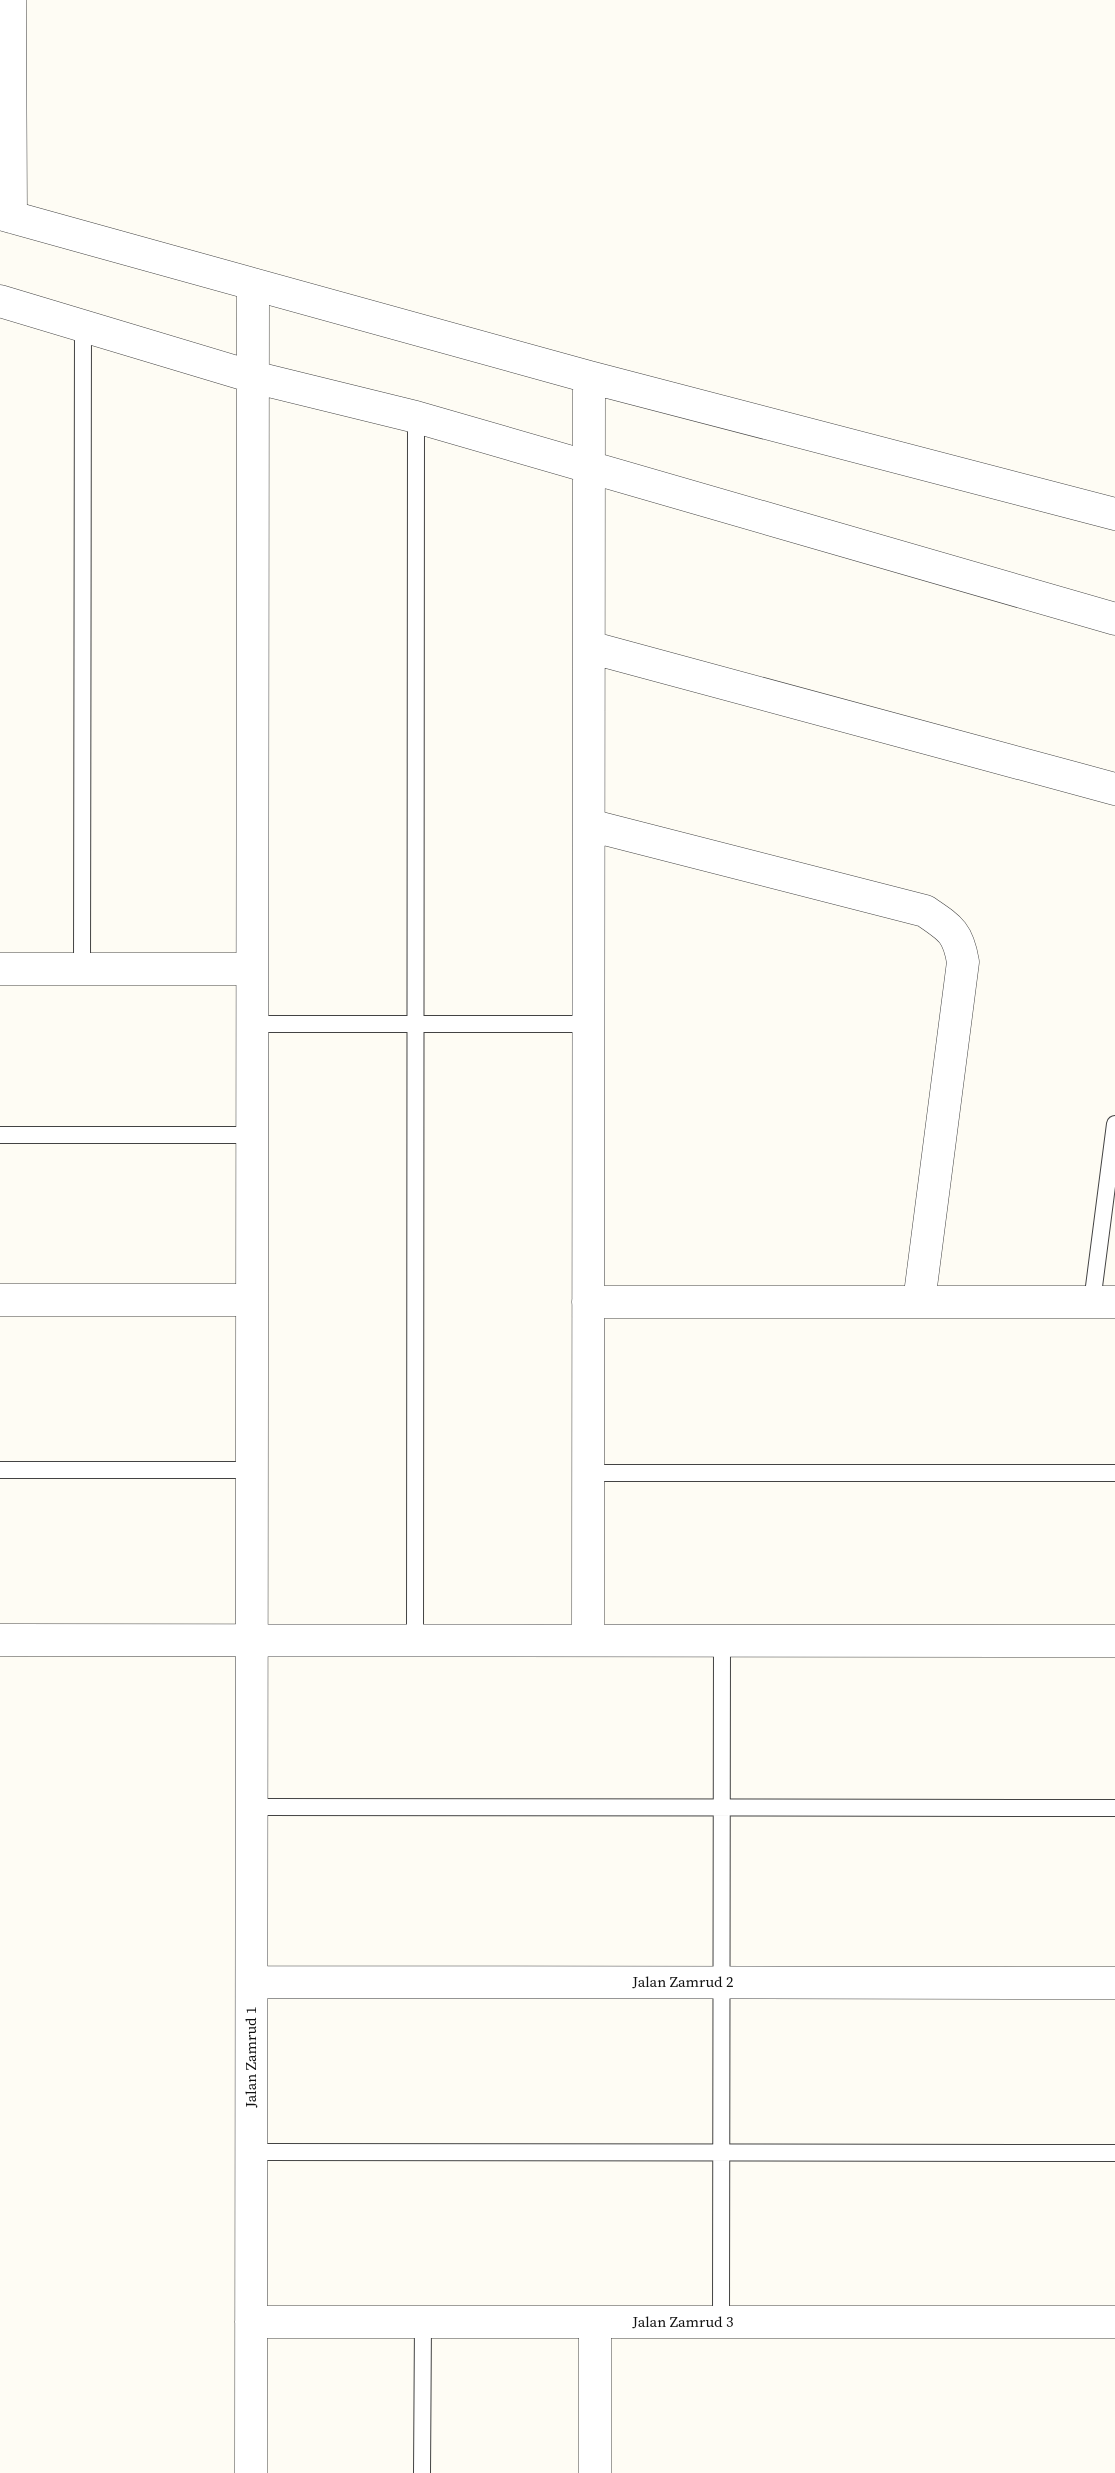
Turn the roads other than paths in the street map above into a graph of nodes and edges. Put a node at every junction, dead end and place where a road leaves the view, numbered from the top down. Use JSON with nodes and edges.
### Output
{"nodes":[{"id":1,"x":10,"y":0,"type":"edge"},
{"id":2,"x":5,"y":215,"type":"edge"},
{"id":3,"x":253,"y":285,"type":"junction"},
{"id":4,"x":0,"y":301,"type":"edge"},
{"id":5,"x":83,"y":325,"type":"junction"},
{"id":6,"x":253,"y":377,"type":"junction"},
{"id":7,"x":589,"y":377,"type":"junction"},
{"id":8,"x":416,"y":417,"type":"junction"},
{"id":9,"x":589,"y":466,"type":"junction"},
{"id":10,"x":1115,"y":514,"type":"edge"},
{"id":11,"x":1115,"y":619,"type":"edge"},
{"id":12,"x":589,"y":646,"type":"junction"},
{"id":13,"x":1115,"y":789,"type":"edge"},
{"id":14,"x":589,"y":825,"type":"junction"},
{"id":15,"x":0,"y":969,"type":"edge"},
{"id":16,"x":82,"y":969,"type":"junction"},
{"id":17,"x":252,"y":969,"type":"junction"},
{"id":18,"x":252,"y":1024,"type":"junction"},
{"id":19,"x":416,"y":1024,"type":"junction"},
{"id":20,"x":589,"y":1024,"type":"junction"},
{"id":21,"x":1115,"y":1124,"type":"edge"},
{"id":22,"x":0,"y":1135,"type":"edge"},
{"id":23,"x":252,"y":1135,"type":"junction"},
{"id":24,"x":0,"y":1300,"type":"edge"},
{"id":25,"x":252,"y":1300,"type":"junction"},
{"id":26,"x":588,"y":1302,"type":"junction"},
{"id":27,"x":919,"y":1302,"type":"junction"},
{"id":28,"x":1104,"y":1302,"type":"edge"},
{"id":29,"x":0,"y":1470,"type":"edge"},
{"id":30,"x":252,"y":1470,"type":"junction"},
{"id":31,"x":588,"y":1473,"type":"junction"},
{"id":32,"x":1115,"y":1473,"type":"edge"},
{"id":33,"x":0,"y":1640,"type":"edge"},
{"id":34,"x":252,"y":1640,"type":"junction"},
{"id":35,"x":415,"y":1640,"type":"junction"},
{"id":36,"x":588,"y":1640,"type":"junction"},
{"id":37,"x":722,"y":1641,"type":"junction"},
{"id":38,"x":1115,"y":1641,"type":"edge"},
{"id":39,"x":252,"y":1807,"type":"junction"},
{"id":40,"x":722,"y":1807,"type":"junction"},
{"id":41,"x":1115,"y":1808,"type":"edge"},
{"id":42,"x":252,"y":1982,"type":"junction"},
{"id":43,"x":721,"y":1982,"type":"junction"},
{"id":44,"x":1115,"y":1983,"type":"edge"},
{"id":45,"x":251,"y":2152,"type":"junction"},
{"id":46,"x":721,"y":2152,"type":"junction"},
{"id":47,"x":1115,"y":2153,"type":"edge"},
{"id":48,"x":251,"y":2322,"type":"junction"},
{"id":49,"x":423,"y":2322,"type":"junction"},
{"id":50,"x":595,"y":2322,"type":"junction"},
{"id":51,"x":721,"y":2322,"type":"junction"},
{"id":52,"x":1115,"y":2322,"type":"edge"},
{"id":53,"x":251,"y":2473,"type":"edge"},
{"id":54,"x":422,"y":2473,"type":"edge"},
{"id":55,"x":595,"y":2473,"type":"edge"}],
"edges":[{"from":1,"to":2,"type":"street"},
{"from":2,"to":3,"type":"street"},
{"from":3,"to":6,"type":"street","name":"Jalan Zamrud 1"},
{"from":3,"to":7,"type":"street"},
{"from":4,"to":5,"type":"street"},
{"from":5,"to":6,"type":"street"},
{"from":5,"to":16,"type":"lane"},
{"from":6,"to":8,"type":"street"},
{"from":6,"to":17,"type":"street","name":"Jalan Zamrud 1"},
{"from":7,"to":9,"type":"street"},
{"from":7,"to":10,"type":"street"},
{"from":8,"to":9,"type":"street"},
{"from":8,"to":19,"type":"lane"},
{"from":9,"to":11,"type":"street"},
{"from":9,"to":12,"type":"street"},
{"from":12,"to":13,"type":"street"},
{"from":12,"to":14,"type":"street"},
{"from":14,"to":20,"type":"street"},
{"from":14,"to":27,"type":"street"},
{"from":15,"to":16,"type":"street"},
{"from":16,"to":17,"type":"street"},
{"from":17,"to":18,"type":"street","name":"Jalan Zamrud 1"},
{"from":18,"to":19,"type":"lane"},
{"from":18,"to":23,"type":"street","name":"Jalan Zamrud 1"},
{"from":19,"to":20,"type":"lane"},
{"from":19,"to":35,"type":"lane"},
{"from":20,"to":26,"type":"street"},
{"from":21,"to":28,"type":"lane"},
{"from":22,"to":23,"type":"lane"},
{"from":23,"to":25,"type":"street","name":"Jalan Zamrud 1"},
{"from":24,"to":25,"type":"street"},
{"from":25,"to":30,"type":"street","name":"Jalan Zamrud 1"},
{"from":26,"to":27,"type":"street"},
{"from":26,"to":31,"type":"street"},
{"from":27,"to":28,"type":"street"},
{"from":29,"to":30,"type":"lane"},
{"from":30,"to":34,"type":"street","name":"Jalan Zamrud 1"},
{"from":31,"to":32,"type":"lane"},
{"from":31,"to":36,"type":"street"},
{"from":33,"to":34,"type":"street"},
{"from":34,"to":35,"type":"street"},
{"from":34,"to":39,"type":"street","name":"Jalan Zamrud 1"},
{"from":35,"to":36,"type":"street"},
{"from":36,"to":37,"type":"street"},
{"from":37,"to":38,"type":"street"},
{"from":37,"to":40,"type":"lane"},
{"from":39,"to":40,"type":"lane"},
{"from":39,"to":42,"type":"street","name":"Jalan Zamrud 1"},
{"from":40,"to":41,"type":"lane"},
{"from":40,"to":43,"type":"lane"},
{"from":42,"to":43,"type":"street","name":"Jalan Zamrud 2"},
{"from":42,"to":45,"type":"street","name":"Jalan Zamrud 1"},
{"from":43,"to":44,"type":"street","name":"Jalan Zamrud 2"},
{"from":43,"to":46,"type":"lane"},
{"from":45,"to":46,"type":"lane"},
{"from":45,"to":48,"type":"street","name":"Jalan Zamrud 1"},
{"from":46,"to":47,"type":"lane"},
{"from":46,"to":51,"type":"lane"},
{"from":48,"to":49,"type":"street","name":"Jalan Zamrud 3"},
{"from":48,"to":53,"type":"street","name":"Jalan Zamrud 1"},
{"from":49,"to":50,"type":"street","name":"Jalan Zamrud 3"},
{"from":49,"to":54,"type":"lane"},
{"from":50,"to":51,"type":"street","name":"Jalan Zamrud 3"},
{"from":50,"to":55,"type":"street"},
{"from":51,"to":52,"type":"street","name":"Jalan Zamrud 3"}]}
